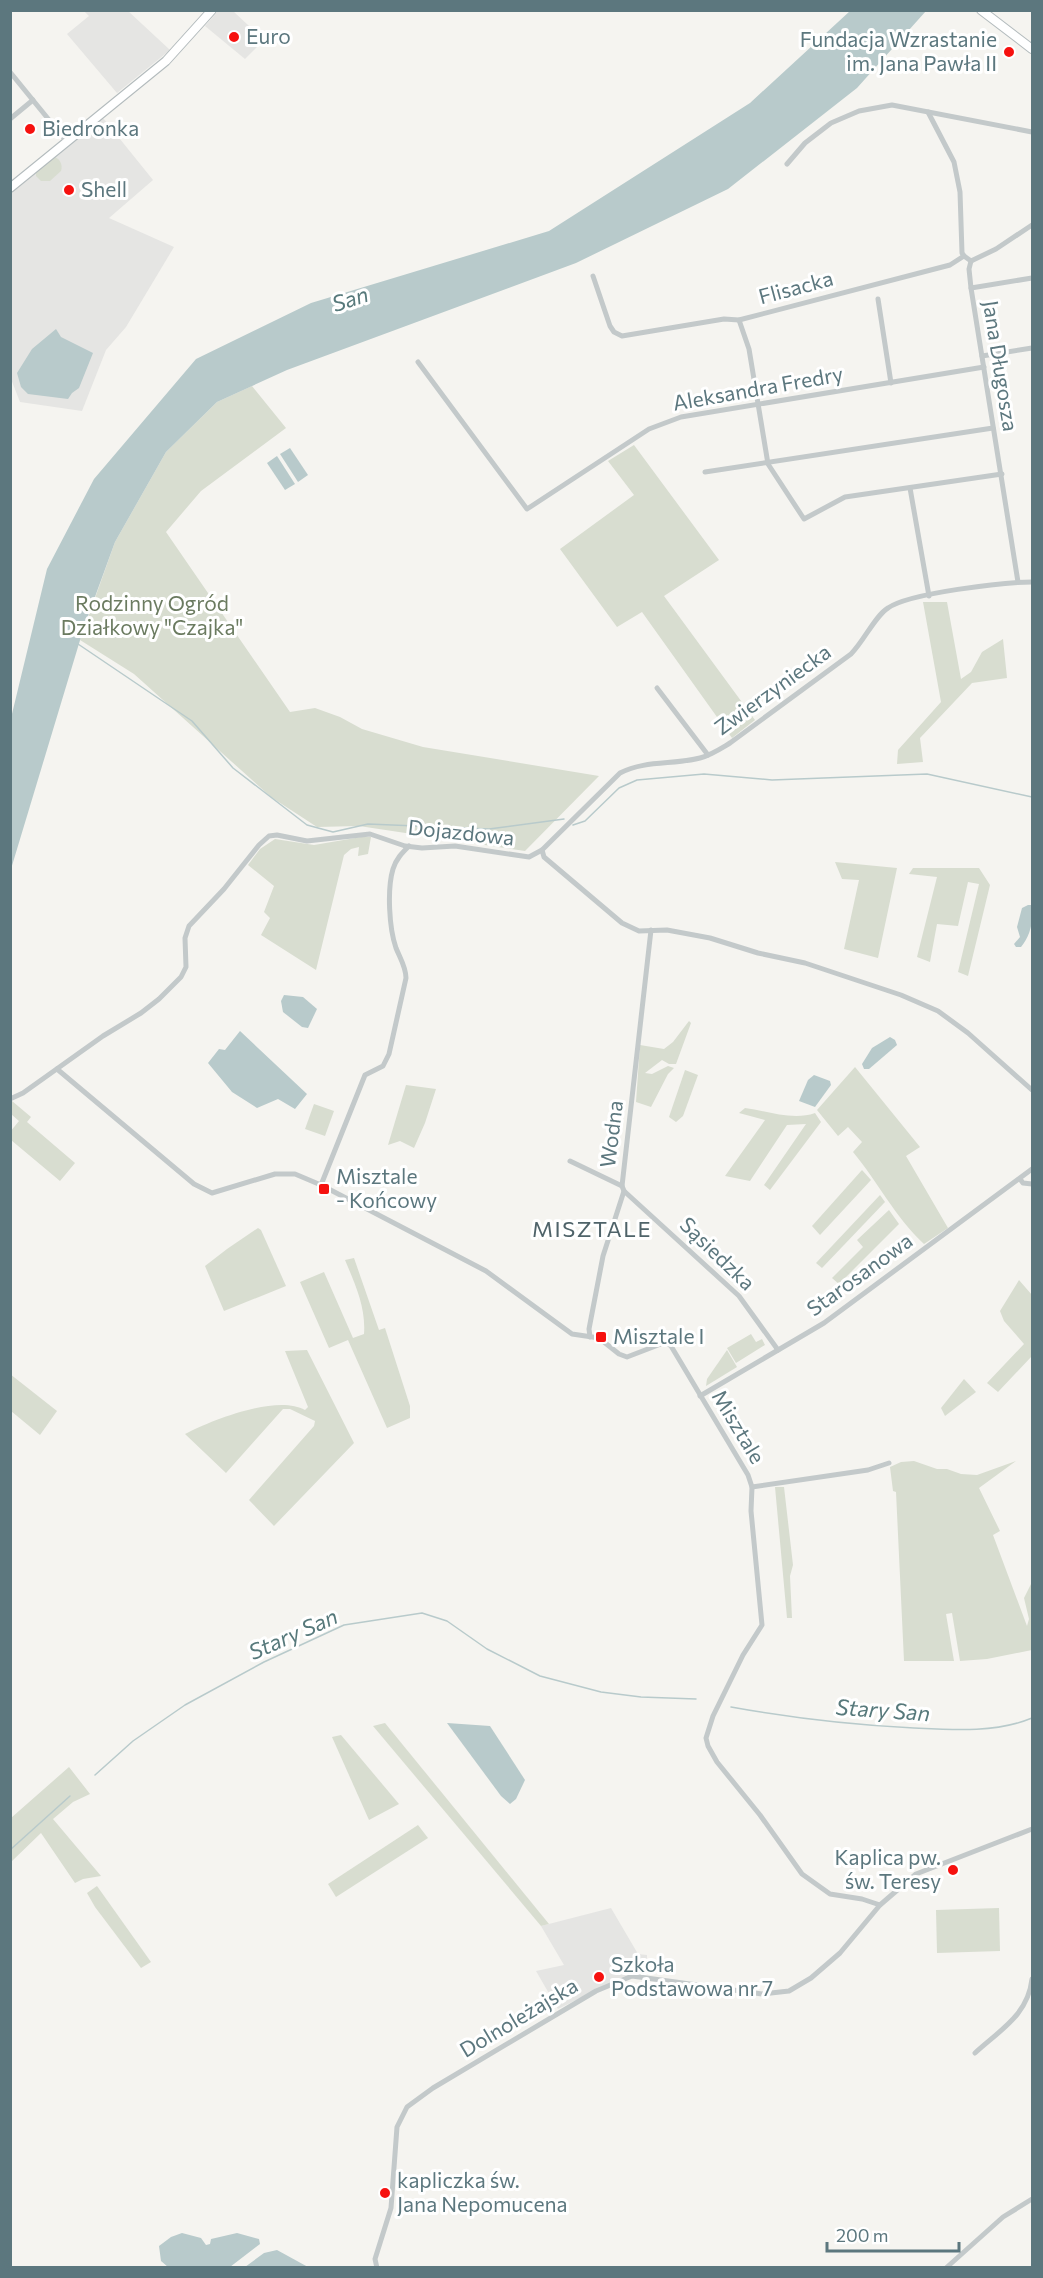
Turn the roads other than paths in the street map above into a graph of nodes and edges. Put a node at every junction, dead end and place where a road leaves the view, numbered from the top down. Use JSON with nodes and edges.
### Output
{"nodes":[{"id":1,"x":212,"y":10,"type":"edge"},
{"id":2,"x":981,"y":10,"type":"edge"},
{"id":3,"x":1032,"y":49,"type":"edge"},
{"id":4,"x":10,"y":72,"type":"edge"},
{"id":5,"x":33,"y":100,"type":"junction"},
{"id":6,"x":928,"y":112,"type":"junction"},
{"id":7,"x":10,"y":119,"type":"edge"},
{"id":8,"x":1032,"y":132,"type":"edge"},
{"id":9,"x":67,"y":142,"type":"junction"},
{"id":10,"x":787,"y":164,"type":"dead end"},
{"id":11,"x":10,"y":188,"type":"edge"},
{"id":12,"x":1032,"y":225,"type":"edge"},
{"id":13,"x":964,"y":256,"type":"junction"},
{"id":14,"x":971,"y":261,"type":"junction"},
{"id":15,"x":593,"y":276,"type":"dead end"},
{"id":16,"x":1032,"y":278,"type":"edge"},
{"id":17,"x":971,"y":288,"type":"junction"},
{"id":18,"x":878,"y":299,"type":"dead end"},
{"id":19,"x":739,"y":320,"type":"junction"},
{"id":20,"x":1032,"y":348,"type":"edge"},
{"id":21,"x":982,"y":356,"type":"junction"},
{"id":22,"x":418,"y":362,"type":"dead end"},
{"id":23,"x":984,"y":368,"type":"junction"},
{"id":24,"x":891,"y":383,"type":"junction"},
{"id":25,"x":758,"y":403,"type":"junction"},
{"id":26,"x":993,"y":428,"type":"junction"},
{"id":27,"x":768,"y":464,"type":"junction"},
{"id":28,"x":705,"y":472,"type":"dead end"},
{"id":29,"x":1002,"y":474,"type":"junction"},
{"id":30,"x":910,"y":488,"type":"junction"},
{"id":31,"x":1018,"y":582,"type":"junction"},
{"id":32,"x":1032,"y":582,"type":"edge"},
{"id":33,"x":929,"y":596,"type":"junction"},
{"id":34,"x":657,"y":688,"type":"dead end"},
{"id":35,"x":708,"y":756,"type":"junction"},
{"id":36,"x":409,"y":846,"type":"junction"},
{"id":37,"x":542,"y":850,"type":"junction"},
{"id":38,"x":529,"y":857,"type":"junction"},
{"id":39,"x":544,"y":857,"type":"junction"},
{"id":40,"x":651,"y":930,"type":"junction"},
{"id":41,"x":57,"y":1069,"type":"junction"},
{"id":42,"x":1032,"y":1090,"type":"edge"},
{"id":43,"x":10,"y":1099,"type":"edge"},
{"id":44,"x":570,"y":1161,"type":"dead end"},
{"id":45,"x":1032,"y":1169,"type":"edge"},
{"id":46,"x":1020,"y":1179,"type":"junction"},
{"id":47,"x":1032,"y":1184,"type":"edge"},
{"id":48,"x":321,"y":1185,"type":"junction"},
{"id":49,"x":623,"y":1188,"type":"junction"},
{"id":50,"x":590,"y":1337,"type":"junction"},
{"id":51,"x":778,"y":1350,"type":"junction"},
{"id":52,"x":700,"y":1396,"type":"junction"},
{"id":53,"x":890,"y":1462,"type":"dead end"},
{"id":54,"x":752,"y":1487,"type":"junction"},
{"id":55,"x":1032,"y":1829,"type":"edge"},
{"id":56,"x":880,"y":1905,"type":"junction"},
{"id":57,"x":1032,"y":1979,"type":"edge"},
{"id":58,"x":975,"y":2053,"type":"dead end"},
{"id":59,"x":1032,"y":2199,"type":"edge"},
{"id":60,"x":377,"y":2268,"type":"edge"},
{"id":61,"x":946,"y":2268,"type":"edge"}],
"edges":[{"from":1,"to":9,"type":"main road"},
{"from":2,"to":3,"type":"main road"},
{"from":4,"to":5,"type":"street"},
{"from":5,"to":7,"type":"street"},
{"from":5,"to":9,"type":"street"},
{"from":6,"to":8,"type":"street"},
{"from":6,"to":10,"type":"street"},
{"from":6,"to":13,"type":"street"},
{"from":9,"to":11,"type":"main road"},
{"from":12,"to":14,"type":"street"},
{"from":13,"to":14,"type":"street"},
{"from":13,"to":19,"type":"street","name":"Flisacka"},
{"from":14,"to":17,"type":"street","name":"Jana Długosza"},
{"from":15,"to":19,"type":"street","name":"Flisacka"},
{"from":16,"to":17,"type":"street"},
{"from":17,"to":21,"type":"street","name":"Jana Długosza"},
{"from":18,"to":24,"type":"street"},
{"from":19,"to":25,"type":"street"},
{"from":20,"to":21,"type":"street"},
{"from":21,"to":23,"type":"street","name":"Jana Długosza"},
{"from":22,"to":25,"type":"street","name":"Aleksandra Fredry"},
{"from":23,"to":24,"type":"street","name":"Aleksandra Fredry"},
{"from":23,"to":26,"type":"street","name":"Jana Długosza"},
{"from":24,"to":25,"type":"street","name":"Aleksandra Fredry"},
{"from":25,"to":27,"type":"street"},
{"from":26,"to":27,"type":"street"},
{"from":26,"to":29,"type":"street","name":"Jana Długosza"},
{"from":27,"to":28,"type":"street"},
{"from":27,"to":30,"type":"street"},
{"from":29,"to":30,"type":"street"},
{"from":29,"to":31,"type":"street","name":"Jana Długosza"},
{"from":30,"to":33,"type":"street"},
{"from":31,"to":32,"type":"street","name":"Zwierzyniecka"},
{"from":31,"to":33,"type":"street","name":"Zwierzyniecka"},
{"from":33,"to":35,"type":"street","name":"Zwierzyniecka"},
{"from":34,"to":35,"type":"street"},
{"from":35,"to":37,"type":"street","name":"Zwierzyniecka"},
{"from":36,"to":38,"type":"street","name":"Dojazdowa"},
{"from":36,"to":41,"type":"street","name":"Dojazdowa"},
{"from":36,"to":48,"type":"street"},
{"from":37,"to":38,"type":"street","name":"Dojazdowa"},
{"from":37,"to":39,"type":"street","name":"Dojazdowa"},
{"from":38,"to":39,"type":"street"},
{"from":39,"to":40,"type":"street"},
{"from":40,"to":42,"type":"street"},
{"from":40,"to":49,"type":"street","name":"Wodna"},
{"from":41,"to":43,"type":"street","name":"Dojazdowa"},
{"from":41,"to":48,"type":"street","name":"Misztale"},
{"from":44,"to":49,"type":"street","name":"Sąsiedzka"},
{"from":45,"to":46,"type":"street","name":"Starosanowa"},
{"from":46,"to":47,"type":"street"},
{"from":46,"to":51,"type":"street","name":"Starosanowa"},
{"from":48,"to":50,"type":"street","name":"Misztale"},
{"from":49,"to":50,"type":"street","name":"Wodna"},
{"from":49,"to":51,"type":"street","name":"Sąsiedzka"},
{"from":50,"to":52,"type":"street","name":"Misztale"},
{"from":51,"to":52,"type":"street","name":"Starosanowa"},
{"from":52,"to":54,"type":"street","name":"Misztale"},
{"from":53,"to":54,"type":"street"},
{"from":54,"to":56,"type":"street","name":"Misztale"},
{"from":55,"to":56,"type":"street","name":"Dolnoleżajska"},
{"from":56,"to":60,"type":"street","name":"Dolnoleżajska"},
{"from":57,"to":58,"type":"street"},
{"from":59,"to":61,"type":"street"}]}
